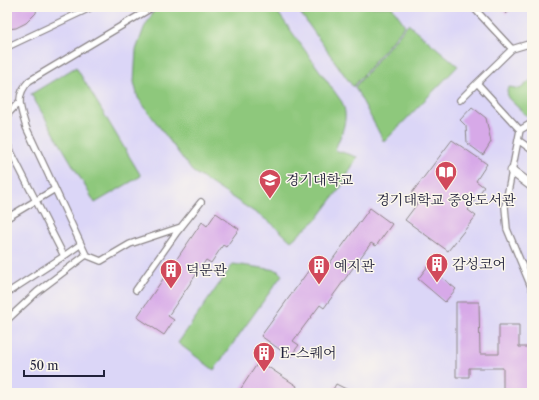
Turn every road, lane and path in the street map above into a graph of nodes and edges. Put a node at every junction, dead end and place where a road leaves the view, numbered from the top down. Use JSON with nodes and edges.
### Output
{"nodes":[{"id":1,"x":92,"y":7,"type":"edge"},
{"id":2,"x":153,"y":7,"type":"edge"},
{"id":3,"x":473,"y":7,"type":"edge"},
{"id":4,"x":532,"y":43,"type":"edge"},
{"id":5,"x":7,"y":47,"type":"edge"},
{"id":6,"x":512,"y":49,"type":"junction"},
{"id":7,"x":478,"y":83,"type":"junction"},
{"id":8,"x":460,"y":100,"type":"dead end"},
{"id":9,"x":20,"y":101,"type":"junction"},
{"id":10,"x":7,"y":115,"type":"edge"},
{"id":11,"x":532,"y":123,"type":"edge"},
{"id":12,"x":520,"y":130,"type":"junction"},
{"id":13,"x":518,"y":140,"type":"junction"},
{"id":14,"x":7,"y":144,"type":"edge"},
{"id":15,"x":532,"y":150,"type":"edge"},
{"id":16,"x":512,"y":171,"type":"junction"},
{"id":17,"x":532,"y":186,"type":"edge"},
{"id":18,"x":55,"y":189,"type":"junction"},
{"id":19,"x":36,"y":201,"type":"junction"},
{"id":20,"x":201,"y":202,"type":"dead end"},
{"id":21,"x":7,"y":218,"type":"edge"},
{"id":22,"x":181,"y":227,"type":"junction"},
{"id":23,"x":81,"y":244,"type":"junction"},
{"id":24,"x":86,"y":255,"type":"junction"},
{"id":25,"x":64,"y":256,"type":"junction"},
{"id":26,"x":532,"y":289,"type":"edge"},
{"id":27,"x":136,"y":290,"type":"dead end"},
{"id":28,"x":7,"y":293,"type":"edge"},
{"id":29,"x":7,"y":320,"type":"edge"}],
"edges":[{"from":1,"to":5,"type":"lane"},
{"from":2,"to":9,"type":"lane"},
{"from":3,"to":6,"type":"lane"},
{"from":4,"to":6,"type":"lane"},
{"from":6,"to":7,"type":"lane"},
{"from":7,"to":8,"type":"lane"},
{"from":7,"to":12,"type":"lane"},
{"from":9,"to":10,"type":"lane"},
{"from":9,"to":18,"type":"lane"},
{"from":11,"to":12,"type":"lane"},
{"from":12,"to":13,"type":"lane"},
{"from":13,"to":15,"type":"lane"},
{"from":13,"to":16,"type":"lane"},
{"from":14,"to":19,"type":"lane"},
{"from":16,"to":17,"type":"street"},
{"from":16,"to":26,"type":"lane"},
{"from":18,"to":19,"type":"lane"},
{"from":18,"to":23,"type":"lane"},
{"from":19,"to":21,"type":"lane"},
{"from":19,"to":25,"type":"lane"},
{"from":20,"to":22,"type":"lane"},
{"from":22,"to":24,"type":"lane"},
{"from":22,"to":27,"type":"lane"},
{"from":23,"to":24,"type":"lane"},
{"from":23,"to":25,"type":"lane"},
{"from":24,"to":29,"type":"lane"},
{"from":25,"to":28,"type":"lane"}]}
